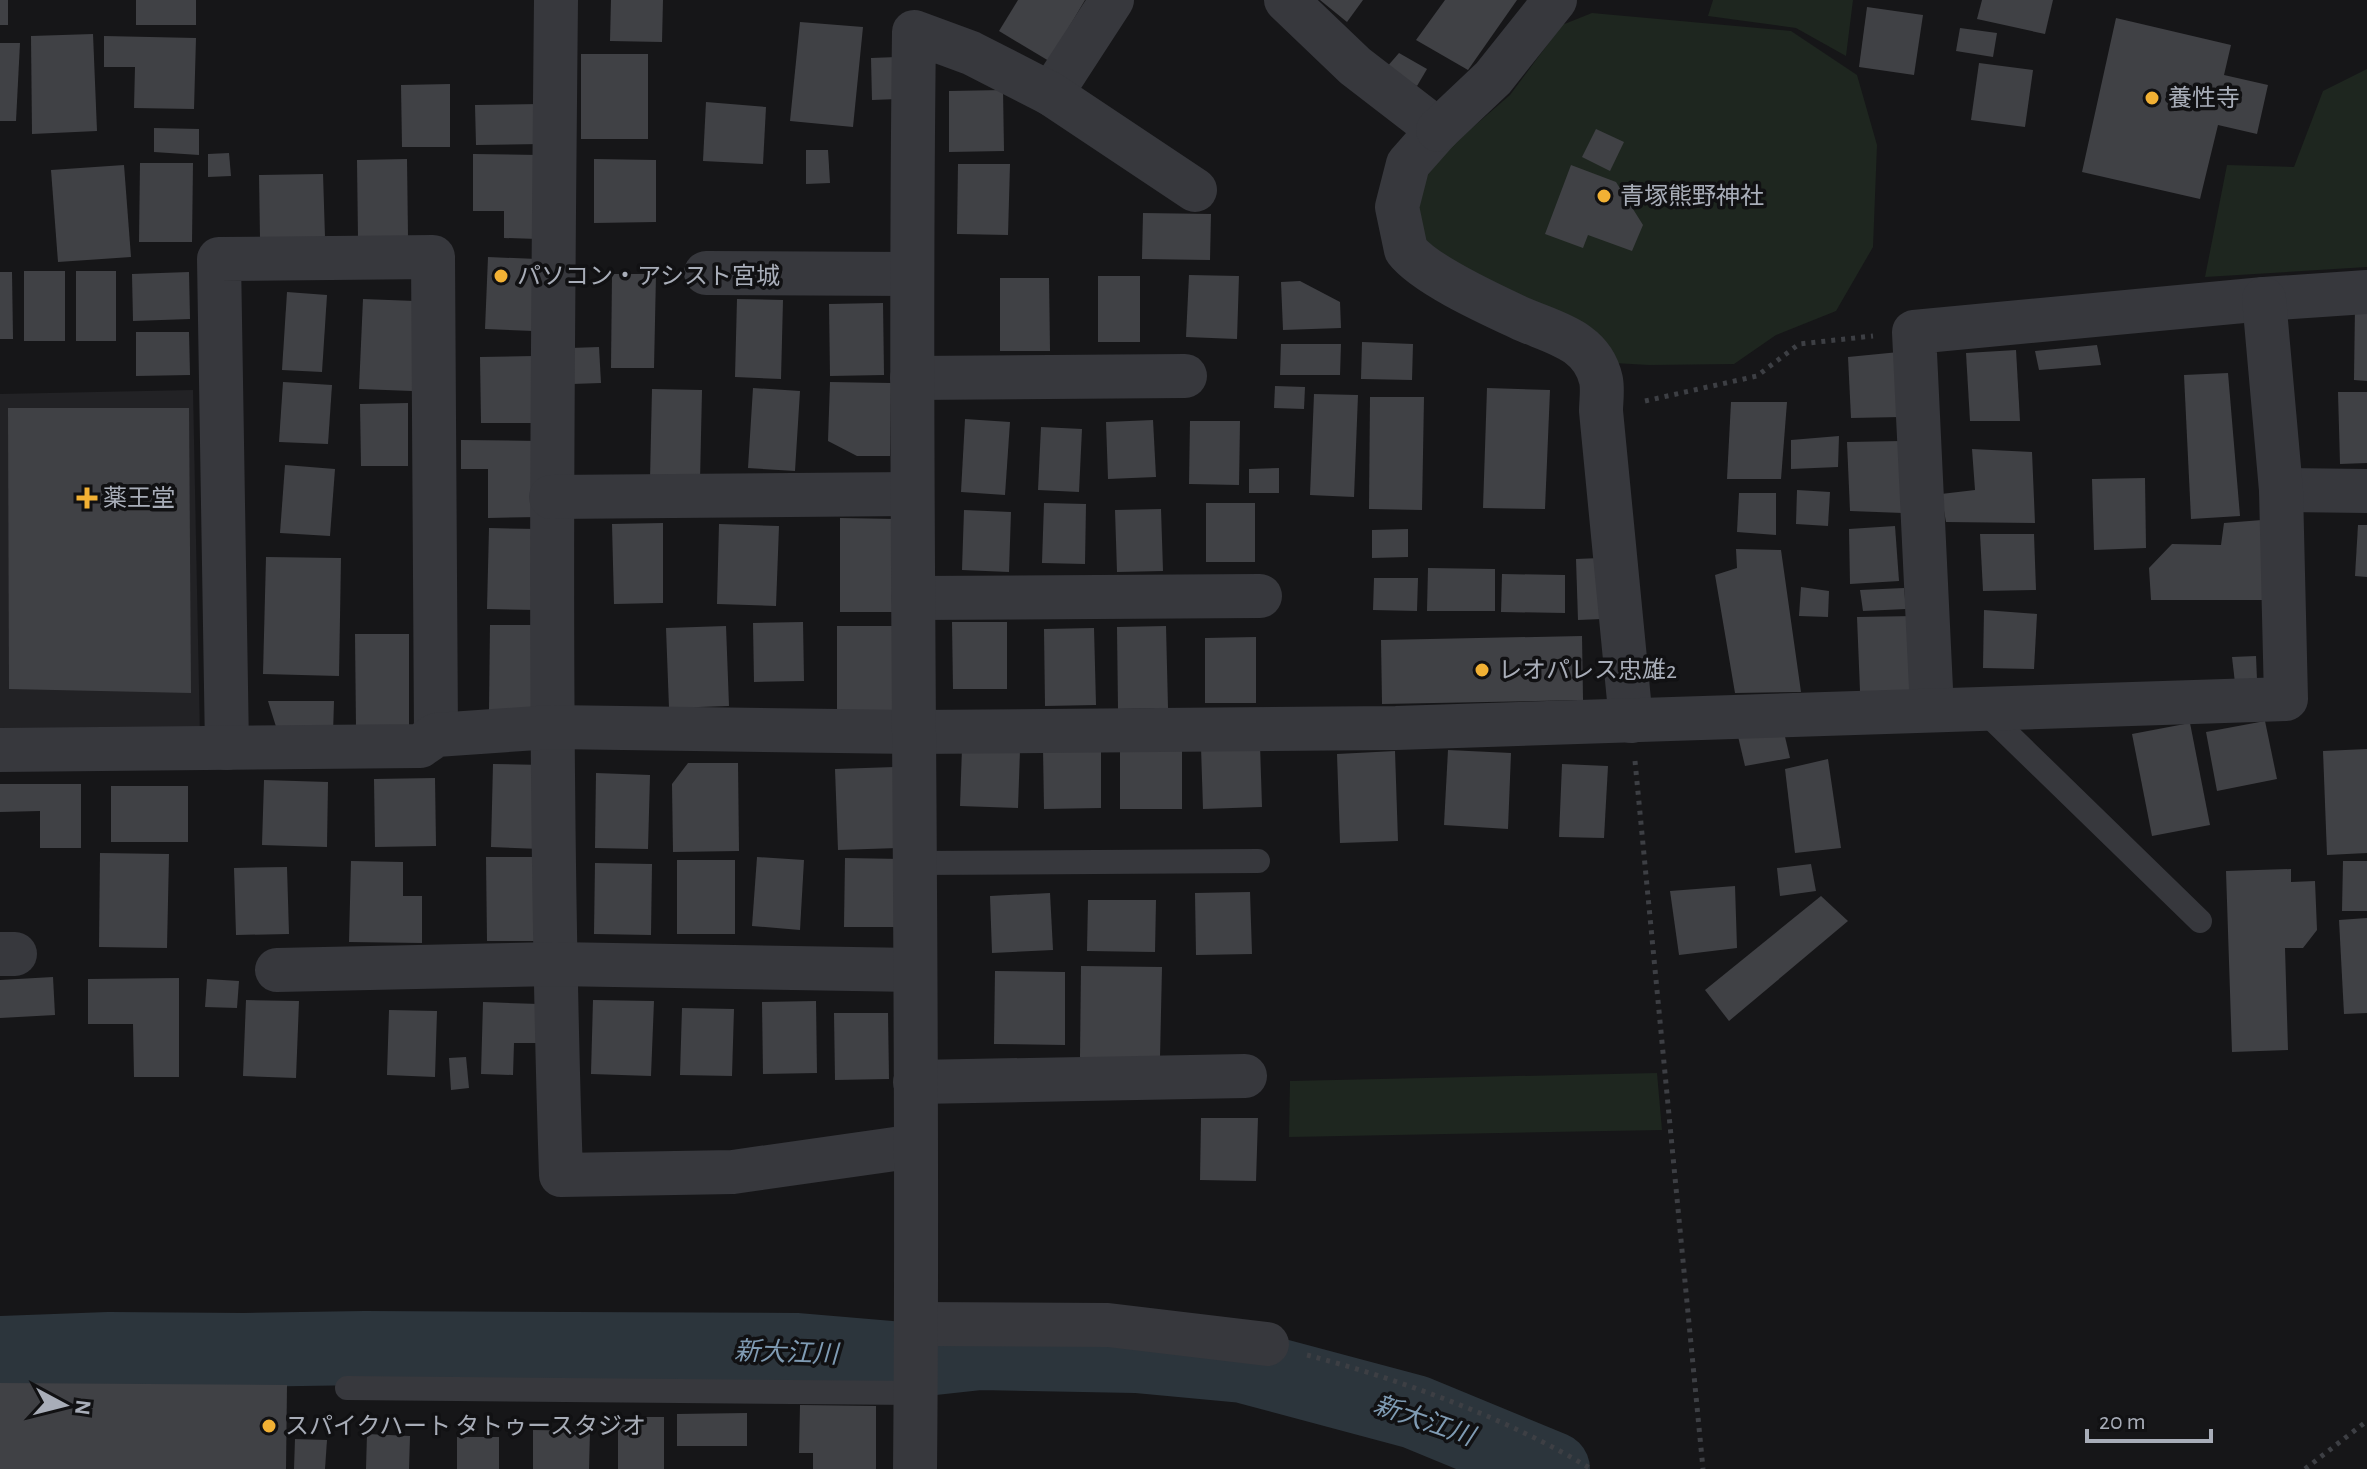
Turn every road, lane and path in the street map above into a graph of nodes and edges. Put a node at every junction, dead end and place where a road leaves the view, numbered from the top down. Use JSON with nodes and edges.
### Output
{"nodes":[{"id":1,"x":556,"y":0,"type":"edge"},
{"id":2,"x":1112,"y":0,"type":"edge"},
{"id":3,"x":1286,"y":0,"type":"edge"},
{"id":4,"x":1555,"y":0,"type":"edge"},
{"id":5,"x":1051,"y":94,"type":"junction"},
{"id":6,"x":1438,"y":130,"type":"junction"},
{"id":7,"x":1195,"y":190,"type":"dead end"},
{"id":8,"x":706,"y":273,"type":"dead end"},
{"id":9,"x":911,"y":274,"type":"junction"},
{"id":10,"x":2367,"y":292,"type":"edge"},
{"id":11,"x":2264,"y":299,"type":"junction"},
{"id":12,"x":1914,"y":332,"type":"junction"},
{"id":13,"x":1185,"y":376,"type":"dead end"},
{"id":14,"x":912,"y":378,"type":"junction"},
{"id":15,"x":1601,"y":411,"type":"junction"},
{"id":16,"x":2281,"y":490,"type":"junction"},
{"id":17,"x":2367,"y":491,"type":"edge"},
{"id":18,"x":912,"y":494,"type":"junction"},
{"id":19,"x":551,"y":497,"type":"junction"},
{"id":20,"x":1260,"y":596,"type":"dead end"},
{"id":21,"x":913,"y":598,"type":"junction"},
{"id":22,"x":1982,"y":709,"type":"junction"},
{"id":23,"x":1932,"y":710,"type":"junction"},
{"id":24,"x":1631,"y":721,"type":"junction"},
{"id":25,"x":552,"y":727,"type":"junction"},
{"id":26,"x":914,"y":732,"type":"junction"},
{"id":27,"x":436,"y":735,"type":"junction"},
{"id":28,"x":227,"y":748,"type":"junction"},
{"id":29,"x":0,"y":750,"type":"edge"},
{"id":30,"x":1258,"y":861,"type":"dead end"},
{"id":31,"x":914,"y":863,"type":"junction"},
{"id":32,"x":2200,"y":921,"type":"dead end"},
{"id":33,"x":554,"y":964,"type":"junction"},
{"id":34,"x":277,"y":970,"type":"dead end"},
{"id":35,"x":915,"y":970,"type":"junction"},
{"id":36,"x":1245,"y":1076,"type":"dead end"},
{"id":37,"x":915,"y":1082,"type":"junction"},
{"id":38,"x":916,"y":1157,"type":"junction"},
{"id":39,"x":1267,"y":1344,"type":"joint"},
{"id":40,"x":916,"y":1357,"type":"junction"},
{"id":41,"x":347,"y":1388,"type":"dead end"},
{"id":42,"x":2367,"y":1421,"type":"edge"},
{"id":43,"x":915,"y":1469,"type":"edge"},
{"id":44,"x":1591,"y":1469,"type":"edge"},
{"id":45,"x":1703,"y":1469,"type":"edge"},
{"id":46,"x":2305,"y":1469,"type":"edge"}],
"edges":[{"from":1,"to":19,"type":"street"},
{"from":2,"to":5,"type":"street"},
{"from":3,"to":6,"type":"street"},
{"from":4,"to":6,"type":"street"},
{"from":5,"to":7,"type":"street"},
{"from":5,"to":9,"type":"street"},
{"from":6,"to":15,"type":"street"},
{"from":8,"to":9,"type":"street"},
{"from":9,"to":14,"type":"street"},
{"from":10,"to":11,"type":"street"},
{"from":11,"to":12,"type":"street"},
{"from":11,"to":16,"type":"street"},
{"from":12,"to":15,"type":"path"},
{"from":12,"to":23,"type":"street"},
{"from":13,"to":14,"type":"street"},
{"from":14,"to":18,"type":"street"},
{"from":15,"to":24,"type":"street"},
{"from":16,"to":17,"type":"street"},
{"from":16,"to":22,"type":"street"},
{"from":18,"to":19,"type":"street"},
{"from":18,"to":21,"type":"street"},
{"from":19,"to":25,"type":"street"},
{"from":20,"to":21,"type":"street"},
{"from":21,"to":26,"type":"street"},
{"from":22,"to":23,"type":"street"},
{"from":22,"to":32,"type":"lane"},
{"from":23,"to":24,"type":"street"},
{"from":24,"to":26,"type":"street"},
{"from":24,"to":45,"type":"path"},
{"from":25,"to":26,"type":"street"},
{"from":25,"to":27,"type":"street"},
{"from":25,"to":33,"type":"street"},
{"from":26,"to":31,"type":"street"},
{"from":27,"to":28,"type":"street"},
{"from":27,"to":28,"type":"street"},
{"from":28,"to":29,"type":"street"},
{"from":30,"to":31,"type":"lane"},
{"from":31,"to":35,"type":"street"},
{"from":33,"to":34,"type":"street"},
{"from":33,"to":35,"type":"street"},
{"from":33,"to":38,"type":"street"},
{"from":35,"to":37,"type":"street"},
{"from":36,"to":37,"type":"street"},
{"from":37,"to":38,"type":"street"},
{"from":38,"to":40,"type":"street"},
{"from":39,"to":40,"type":"street"},
{"from":39,"to":44,"type":"path"},
{"from":40,"to":41,"type":"lane"},
{"from":40,"to":43,"type":"street"},
{"from":42,"to":46,"type":"path"}]}
